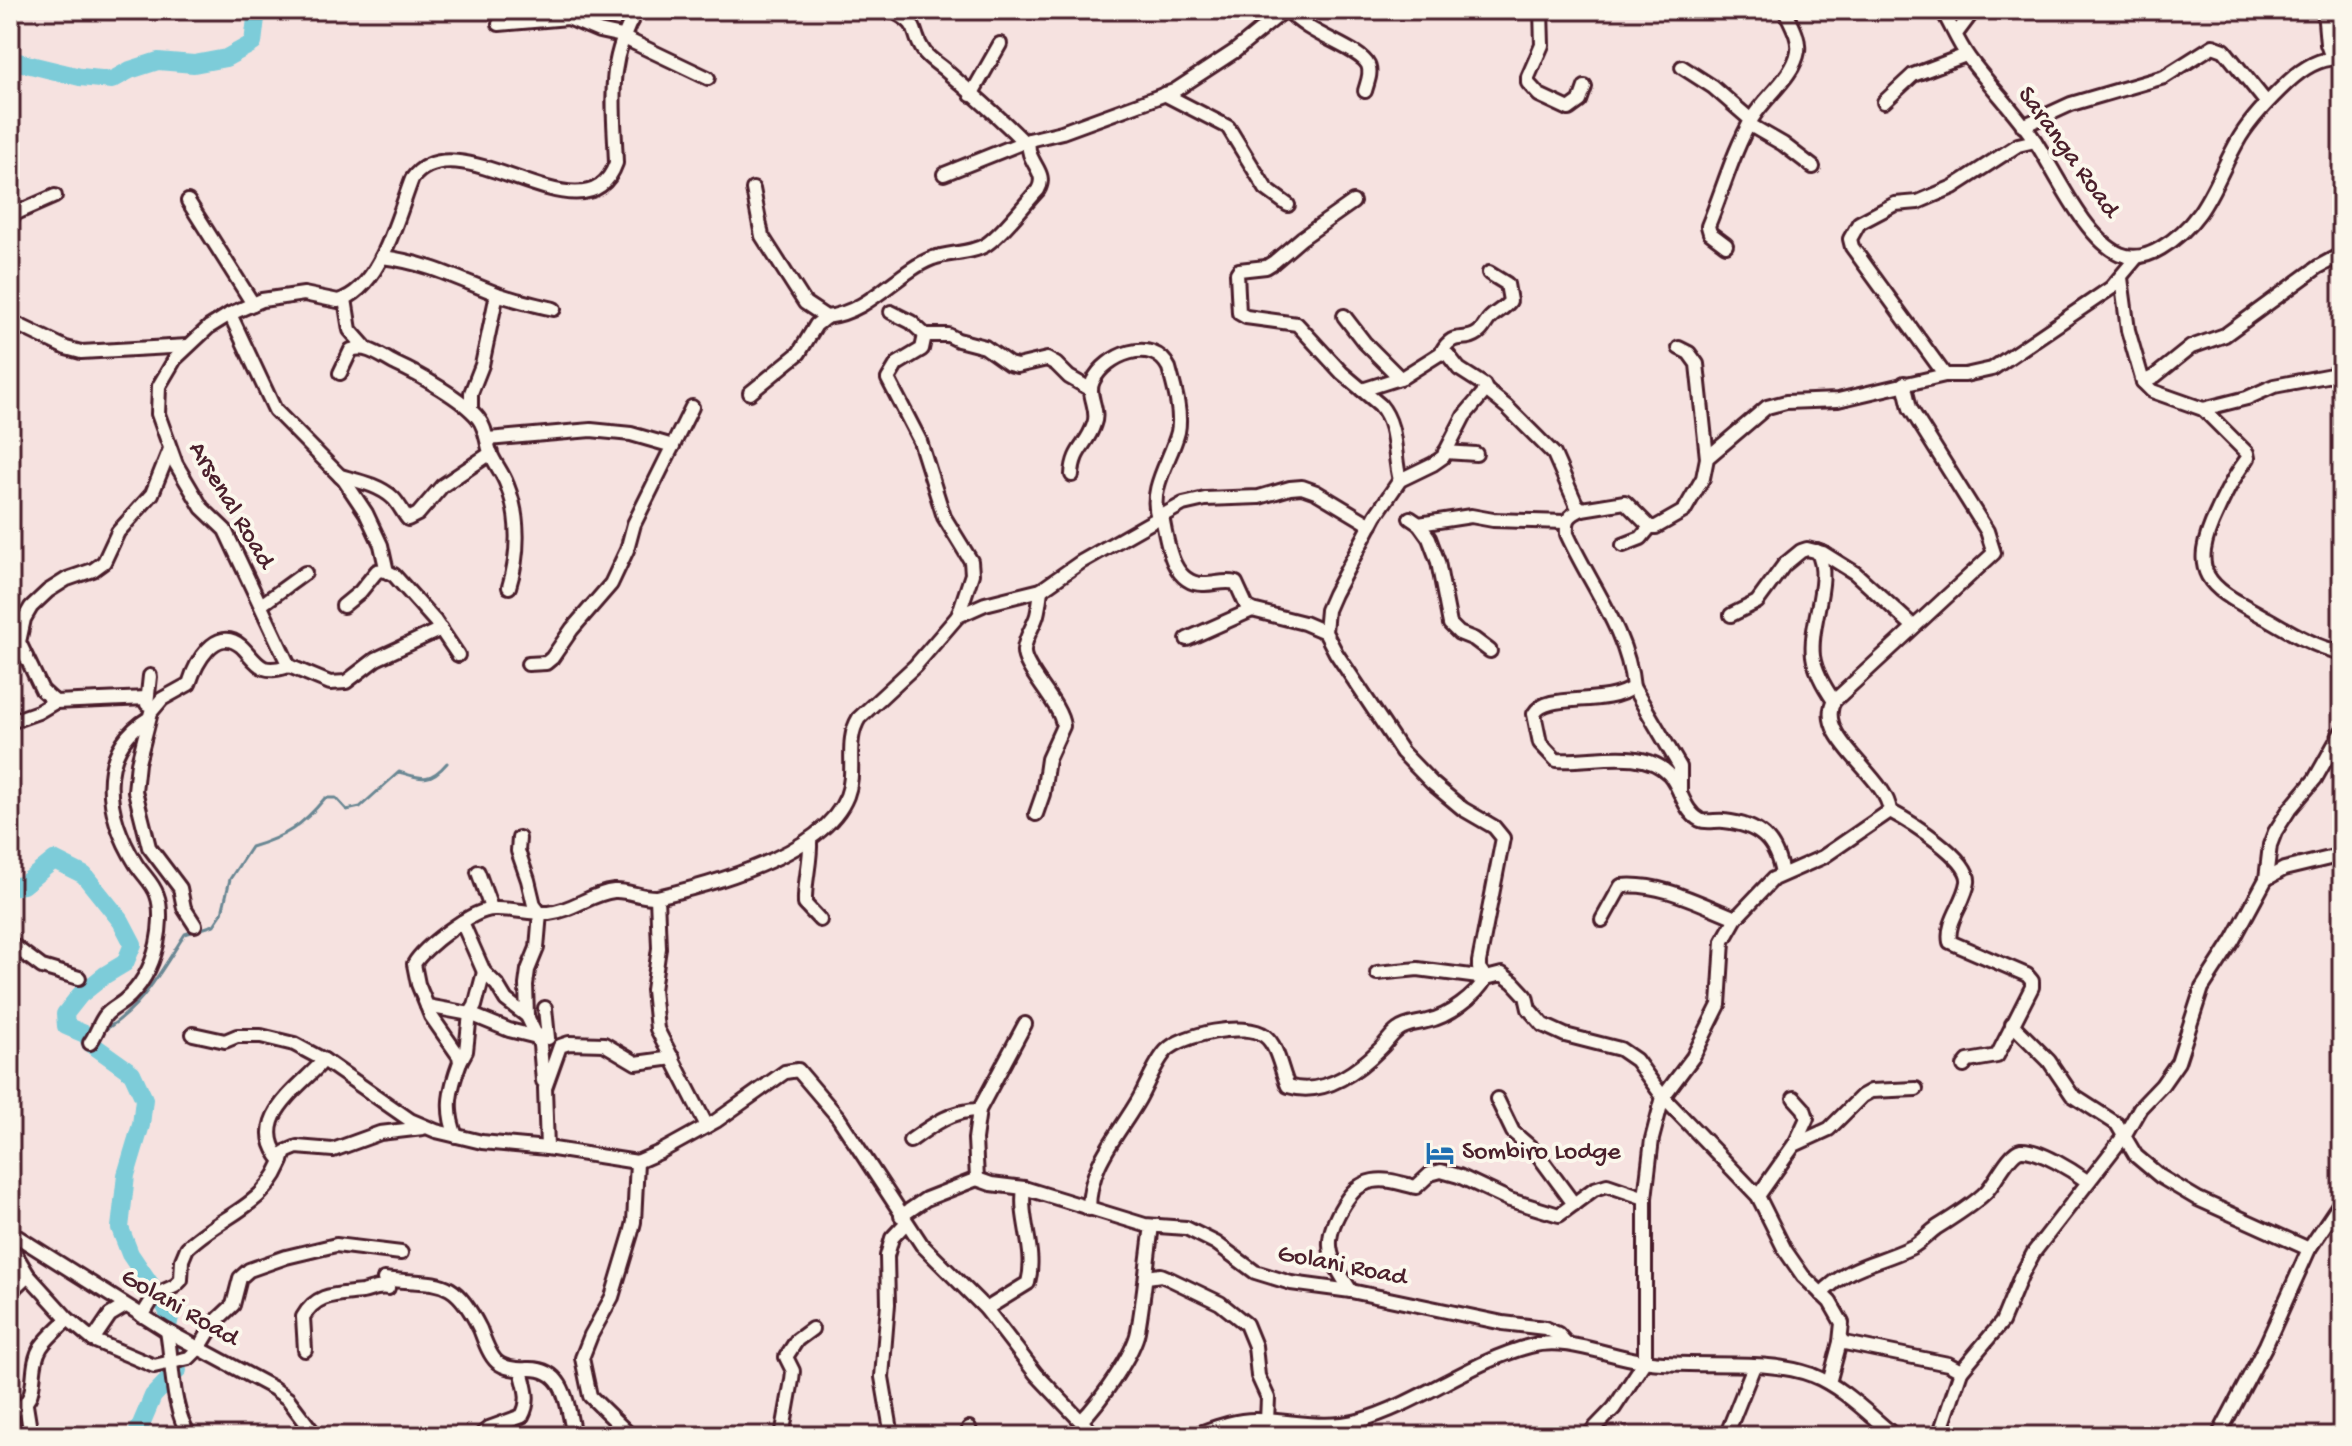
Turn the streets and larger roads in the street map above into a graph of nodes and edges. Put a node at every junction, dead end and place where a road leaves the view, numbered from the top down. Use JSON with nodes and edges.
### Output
{"nodes":[{"id":1,"x":637,"y":10,"type":"edge"},
{"id":2,"x":891,"y":10,"type":"edge"},
{"id":3,"x":1286,"y":10,"type":"edge"},
{"id":4,"x":1541,"y":10,"type":"edge"},
{"id":5,"x":1785,"y":10,"type":"edge"},
{"id":6,"x":1942,"y":10,"type":"edge"},
{"id":7,"x":1974,"y":10,"type":"edge"},
{"id":8,"x":2324,"y":10,"type":"edge"},
{"id":9,"x":499,"y":24,"type":"dead end"},
{"id":10,"x":1956,"y":34,"type":"junction"},
{"id":11,"x":622,"y":36,"type":"junction"},
{"id":12,"x":1000,"y":44,"type":"dead end"},
{"id":13,"x":1966,"y":55,"type":"junction"},
{"id":14,"x":2337,"y":59,"type":"edge"},
{"id":15,"x":1682,"y":67,"type":"dead end"},
{"id":16,"x":708,"y":78,"type":"dead end"},
{"id":17,"x":1585,"y":87,"type":"dead end"},
{"id":18,"x":1365,"y":91,"type":"dead end"},
{"id":19,"x":1164,"y":94,"type":"junction"},
{"id":20,"x":971,"y":95,"type":"junction"},
{"id":21,"x":1884,"y":102,"type":"dead end"},
{"id":22,"x":2266,"y":102,"type":"junction"},
{"id":23,"x":1750,"y":122,"type":"junction"},
{"id":24,"x":2023,"y":126,"type":"junction"},
{"id":25,"x":1026,"y":141,"type":"junction"},
{"id":26,"x":2035,"y":141,"type":"junction"},
{"id":27,"x":1813,"y":167,"type":"dead end"},
{"id":28,"x":944,"y":174,"type":"dead end"},
{"id":29,"x":753,"y":189,"type":"dead end"},
{"id":30,"x":55,"y":196,"type":"dead end"},
{"id":31,"x":188,"y":201,"type":"dead end"},
{"id":32,"x":1353,"y":202,"type":"dead end"},
{"id":33,"x":1288,"y":205,"type":"dead end"},
{"id":34,"x":10,"y":222,"type":"edge"},
{"id":35,"x":1726,"y":245,"type":"dead end"},
{"id":36,"x":2342,"y":254,"type":"edge"},
{"id":37,"x":382,"y":257,"type":"junction"},
{"id":38,"x":2137,"y":257,"type":"junction"},
{"id":39,"x":1489,"y":273,"type":"dead end"},
{"id":40,"x":2121,"y":278,"type":"junction"},
{"id":41,"x":497,"y":294,"type":"junction"},
{"id":42,"x":345,"y":299,"type":"junction"},
{"id":43,"x":253,"y":304,"type":"junction"},
{"id":44,"x":554,"y":309,"type":"dead end"},
{"id":45,"x":891,"y":312,"type":"dead end"},
{"id":46,"x":230,"y":314,"type":"junction"},
{"id":47,"x":1344,"y":316,"type":"dead end"},
{"id":48,"x":826,"y":317,"type":"junction"},
{"id":49,"x":10,"y":321,"type":"edge"},
{"id":50,"x":925,"y":335,"type":"junction"},
{"id":51,"x":188,"y":346,"type":"junction"},
{"id":52,"x":365,"y":347,"type":"junction"},
{"id":53,"x":1679,"y":348,"type":"dead end"},
{"id":54,"x":1441,"y":353,"type":"junction"},
{"id":55,"x":340,"y":373,"type":"dead end"},
{"id":56,"x":2342,"y":373,"type":"edge"},
{"id":57,"x":1945,"y":375,"type":"junction"},
{"id":58,"x":1400,"y":378,"type":"junction"},
{"id":59,"x":2143,"y":382,"type":"junction"},
{"id":60,"x":1904,"y":383,"type":"junction"},
{"id":61,"x":1090,"y":389,"type":"junction"},
{"id":62,"x":1362,"y":390,"type":"junction"},
{"id":63,"x":1486,"y":390,"type":"junction"},
{"id":64,"x":750,"y":393,"type":"dead end"},
{"id":65,"x":692,"y":407,"type":"dead end"},
{"id":66,"x":2203,"y":409,"type":"junction"},
{"id":67,"x":471,"y":410,"type":"junction"},
{"id":68,"x":488,"y":439,"type":"junction"},
{"id":69,"x":673,"y":446,"type":"junction"},
{"id":70,"x":170,"y":449,"type":"junction"},
{"id":71,"x":1445,"y":452,"type":"junction"},
{"id":72,"x":491,"y":453,"type":"junction"},
{"id":73,"x":1476,"y":454,"type":"dead end"},
{"id":74,"x":1707,"y":458,"type":"junction"},
{"id":75,"x":1072,"y":475,"type":"dead end"},
{"id":76,"x":340,"y":476,"type":"junction"},
{"id":77,"x":1400,"y":480,"type":"junction"},
{"id":78,"x":1582,"y":509,"type":"junction"},
{"id":79,"x":1160,"y":517,"type":"junction"},
{"id":80,"x":1566,"y":522,"type":"junction"},
{"id":81,"x":1371,"y":525,"type":"junction"},
{"id":82,"x":1650,"y":527,"type":"junction"},
{"id":83,"x":1623,"y":545,"type":"dead end"},
{"id":84,"x":1817,"y":551,"type":"junction"},
{"id":85,"x":387,"y":572,"type":"junction"},
{"id":86,"x":305,"y":573,"type":"dead end"},
{"id":87,"x":509,"y":587,"type":"dead end"},
{"id":88,"x":1041,"y":590,"type":"junction"},
{"id":89,"x":261,"y":605,"type":"junction"},
{"id":90,"x":343,"y":606,"type":"dead end"},
{"id":91,"x":1252,"y":610,"type":"junction"},
{"id":92,"x":1731,"y":615,"type":"dead end"},
{"id":93,"x":958,"y":616,"type":"junction"},
{"id":94,"x":17,"y":620,"type":"edge"},
{"id":95,"x":1913,"y":626,"type":"junction"},
{"id":96,"x":441,"y":629,"type":"junction"},
{"id":97,"x":1325,"y":632,"type":"junction"},
{"id":98,"x":1187,"y":639,"type":"dead end"},
{"id":99,"x":1490,"y":651,"type":"dead end"},
{"id":100,"x":2342,"y":653,"type":"edge"},
{"id":101,"x":458,"y":655,"type":"dead end"},
{"id":102,"x":528,"y":664,"type":"dead end"},
{"id":103,"x":289,"y":666,"type":"junction"},
{"id":104,"x":150,"y":676,"type":"dead end"},
{"id":105,"x":1633,"y":687,"type":"junction"},
{"id":106,"x":147,"y":698,"type":"junction"},
{"id":107,"x":1834,"y":701,"type":"junction"},
{"id":108,"x":55,"y":702,"type":"junction"},
{"id":109,"x":150,"y":715,"type":"junction"},
{"id":110,"x":10,"y":722,"type":"edge"},
{"id":111,"x":2342,"y":731,"type":"edge"},
{"id":112,"x":1680,"y":793,"type":"junction"},
{"id":113,"x":1890,"y":811,"type":"junction"},
{"id":114,"x":1036,"y":814,"type":"dead end"},
{"id":115,"x":519,"y":838,"type":"dead end"},
{"id":116,"x":810,"y":841,"type":"junction"},
{"id":117,"x":2342,"y":855,"type":"edge"},
{"id":118,"x":478,"y":872,"type":"dead end"},
{"id":119,"x":1782,"y":874,"type":"junction"},
{"id":120,"x":2266,"y":879,"type":"junction"},
{"id":121,"x":657,"y":897,"type":"junction"},
{"id":122,"x":491,"y":908,"type":"junction"},
{"id":123,"x":540,"y":913,"type":"junction"},
{"id":124,"x":1736,"y":918,"type":"junction"},
{"id":125,"x":820,"y":920,"type":"dead end"},
{"id":126,"x":1602,"y":920,"type":"dead end"},
{"id":127,"x":462,"y":922,"type":"junction"},
{"id":128,"x":195,"y":925,"type":"dead end"},
{"id":129,"x":10,"y":943,"type":"edge"},
{"id":130,"x":484,"y":972,"type":"junction"},
{"id":131,"x":1377,"y":973,"type":"dead end"},
{"id":132,"x":79,"y":978,"type":"dead end"},
{"id":133,"x":1486,"y":978,"type":"junction"},
{"id":134,"x":427,"y":1006,"type":"junction"},
{"id":135,"x":545,"y":1008,"type":"dead end"},
{"id":136,"x":470,"y":1014,"type":"junction"},
{"id":137,"x":1025,"y":1024,"type":"dead end"},
{"id":138,"x":2012,"y":1024,"type":"junction"},
{"id":139,"x":535,"y":1030,"type":"junction"},
{"id":140,"x":193,"y":1034,"type":"dead end"},
{"id":141,"x":90,"y":1043,"type":"dead end"},
{"id":142,"x":673,"y":1058,"type":"junction"},
{"id":143,"x":324,"y":1060,"type":"junction"},
{"id":144,"x":460,"y":1062,"type":"junction"},
{"id":145,"x":1964,"y":1066,"type":"dead end"},
{"id":146,"x":548,"y":1073,"type":"junction"},
{"id":147,"x":545,"y":1088,"type":"junction"},
{"id":148,"x":1916,"y":1089,"type":"dead end"},
{"id":149,"x":1663,"y":1097,"type":"junction"},
{"id":150,"x":1794,"y":1098,"type":"dead end"},
{"id":151,"x":1497,"y":1099,"type":"dead end"},
{"id":152,"x":979,"y":1110,"type":"junction"},
{"id":153,"x":707,"y":1126,"type":"junction"},
{"id":154,"x":425,"y":1127,"type":"junction"},
{"id":155,"x":456,"y":1136,"type":"junction"},
{"id":156,"x":2124,"y":1136,"type":"junction"},
{"id":157,"x":910,"y":1141,"type":"dead end"},
{"id":158,"x":1794,"y":1145,"type":"junction"},
{"id":159,"x":547,"y":1148,"type":"junction"},
{"id":160,"x":282,"y":1161,"type":"junction"},
{"id":161,"x":637,"y":1162,"type":"junction"},
{"id":162,"x":977,"y":1179,"type":"junction"},
{"id":163,"x":2087,"y":1181,"type":"junction"},
{"id":164,"x":1024,"y":1188,"type":"junction"},
{"id":165,"x":1758,"y":1196,"type":"junction"},
{"id":166,"x":1645,"y":1198,"type":"junction"},
{"id":167,"x":2342,"y":1200,"type":"edge"},
{"id":168,"x":1574,"y":1204,"type":"junction"},
{"id":169,"x":1089,"y":1209,"type":"junction"},
{"id":170,"x":903,"y":1219,"type":"junction"},
{"id":171,"x":1152,"y":1226,"type":"junction"},
{"id":172,"x":10,"y":1232,"type":"edge"},
{"id":173,"x":10,"y":1245,"type":"edge"},
{"id":174,"x":2309,"y":1249,"type":"junction"},
{"id":175,"x":401,"y":1253,"type":"dead end"},
{"id":176,"x":28,"y":1275,"type":"junction"},
{"id":177,"x":1147,"y":1277,"type":"junction"},
{"id":178,"x":1351,"y":1291,"type":"junction"},
{"id":179,"x":10,"y":1292,"type":"edge"},
{"id":180,"x":1821,"y":1294,"type":"junction"},
{"id":181,"x":125,"y":1306,"type":"junction"},
{"id":182,"x":986,"y":1309,"type":"junction"},
{"id":183,"x":142,"y":1316,"type":"junction"},
{"id":184,"x":68,"y":1319,"type":"junction"},
{"id":185,"x":812,"y":1329,"type":"dead end"},
{"id":186,"x":167,"y":1331,"type":"junction"},
{"id":187,"x":93,"y":1340,"type":"junction"},
{"id":188,"x":1840,"y":1342,"type":"junction"},
{"id":189,"x":1567,"y":1344,"type":"junction"},
{"id":190,"x":200,"y":1347,"type":"junction"},
{"id":191,"x":305,"y":1350,"type":"dead end"},
{"id":192,"x":1645,"y":1361,"type":"junction"},
{"id":193,"x":173,"y":1363,"type":"junction"},
{"id":194,"x":1754,"y":1366,"type":"junction"},
{"id":195,"x":521,"y":1370,"type":"junction"},
{"id":196,"x":1961,"y":1371,"type":"junction"},
{"id":197,"x":1829,"y":1383,"type":"junction"},
{"id":198,"x":26,"y":1405,"type":"junction"},
{"id":199,"x":10,"y":1412,"type":"edge"},
{"id":200,"x":1082,"y":1420,"type":"junction"},
{"id":201,"x":1267,"y":1421,"type":"junction"},
{"id":202,"x":1297,"y":1430,"type":"edge"},
{"id":203,"x":1333,"y":1430,"type":"edge"},
{"id":204,"x":31,"y":1436,"type":"edge"},
{"id":205,"x":190,"y":1436,"type":"edge"},
{"id":206,"x":316,"y":1436,"type":"edge"},
{"id":207,"x":480,"y":1436,"type":"edge"},
{"id":208,"x":574,"y":1436,"type":"edge"},
{"id":209,"x":631,"y":1436,"type":"edge"},
{"id":210,"x":782,"y":1436,"type":"edge"},
{"id":211,"x":892,"y":1436,"type":"edge"},
{"id":212,"x":1095,"y":1436,"type":"edge"},
{"id":213,"x":1191,"y":1436,"type":"edge"},
{"id":214,"x":1587,"y":1436,"type":"edge"},
{"id":215,"x":1726,"y":1436,"type":"edge"},
{"id":216,"x":1895,"y":1436,"type":"edge"},
{"id":217,"x":1939,"y":1436,"type":"edge"},
{"id":218,"x":2218,"y":1436,"type":"edge"}],
"edges":[{"from":1,"to":11,"type":"street"},
{"from":2,"to":20,"type":"street"},
{"from":3,"to":18,"type":"street"},
{"from":3,"to":19,"type":"street"},
{"from":4,"to":17,"type":"street"},
{"from":5,"to":23,"type":"street"},
{"from":6,"to":10,"type":"street","name":"Saranga Road"},
{"from":7,"to":10,"type":"street"},
{"from":8,"to":14,"type":"street"},
{"from":9,"to":11,"type":"street"},
{"from":10,"to":13,"type":"street","name":"Saranga Road"},
{"from":11,"to":16,"type":"street"},
{"from":11,"to":37,"type":"street"},
{"from":12,"to":20,"type":"street"},
{"from":13,"to":21,"type":"street"},
{"from":13,"to":24,"type":"street","name":"Saranga Road"},
{"from":14,"to":22,"type":"street"},
{"from":15,"to":23,"type":"street"},
{"from":19,"to":25,"type":"street"},
{"from":19,"to":33,"type":"street"},
{"from":20,"to":25,"type":"street"},
{"from":22,"to":24,"type":"street"},
{"from":22,"to":38,"type":"street"},
{"from":23,"to":27,"type":"street"},
{"from":23,"to":35,"type":"street"},
{"from":24,"to":26,"type":"street","name":"Saranga Road"},
{"from":25,"to":28,"type":"street"},
{"from":25,"to":48,"type":"street"},
{"from":26,"to":38,"type":"street","name":"Saranga Road"},
{"from":26,"to":57,"type":"street"},
{"from":29,"to":48,"type":"street"},
{"from":30,"to":34,"type":"street"},
{"from":31,"to":43,"type":"street"},
{"from":32,"to":62,"type":"street"},
{"from":36,"to":59,"type":"street"},
{"from":37,"to":41,"type":"street"},
{"from":37,"to":42,"type":"street"},
{"from":38,"to":40,"type":"street"},
{"from":39,"to":54,"type":"street"},
{"from":40,"to":57,"type":"street"},
{"from":40,"to":59,"type":"street"},
{"from":41,"to":44,"type":"street"},
{"from":41,"to":67,"type":"street"},
{"from":42,"to":43,"type":"street","name":"Arsenal Road"},
{"from":42,"to":52,"type":"street"},
{"from":43,"to":46,"type":"street","name":"Arsenal Road"},
{"from":45,"to":50,"type":"street"},
{"from":46,"to":51,"type":"street","name":"Arsenal Road"},
{"from":46,"to":76,"type":"street"},
{"from":47,"to":58,"type":"street"},
{"from":48,"to":64,"type":"street"},
{"from":49,"to":51,"type":"street"},
{"from":50,"to":61,"type":"street"},
{"from":50,"to":93,"type":"street"},
{"from":51,"to":70,"type":"street","name":"Arsenal Road"},
{"from":52,"to":55,"type":"street"},
{"from":52,"to":67,"type":"street"},
{"from":53,"to":74,"type":"street"},
{"from":54,"to":58,"type":"street"},
{"from":54,"to":63,"type":"street"},
{"from":56,"to":66,"type":"street"},
{"from":57,"to":60,"type":"street"},
{"from":58,"to":62,"type":"street"},
{"from":59,"to":66,"type":"street"},
{"from":60,"to":74,"type":"street"},
{"from":60,"to":95,"type":"street"},
{"from":61,"to":75,"type":"street"},
{"from":61,"to":79,"type":"street"},
{"from":62,"to":77,"type":"street"},
{"from":63,"to":71,"type":"street"},
{"from":63,"to":78,"type":"street"},
{"from":65,"to":69,"type":"street"},
{"from":66,"to":100,"type":"street"},
{"from":67,"to":68,"type":"street"},
{"from":68,"to":69,"type":"street"},
{"from":68,"to":72,"type":"street"},
{"from":69,"to":102,"type":"street"},
{"from":70,"to":89,"type":"street","name":"Arsenal Road"},
{"from":70,"to":94,"type":"street"},
{"from":71,"to":73,"type":"street"},
{"from":71,"to":77,"type":"street"},
{"from":72,"to":76,"type":"street"},
{"from":72,"to":87,"type":"street"},
{"from":74,"to":82,"type":"street"},
{"from":76,"to":85,"type":"street"},
{"from":77,"to":81,"type":"street"},
{"from":78,"to":80,"type":"street"},
{"from":78,"to":82,"type":"street"},
{"from":79,"to":81,"type":"street"},
{"from":79,"to":88,"type":"street"},
{"from":79,"to":91,"type":"street"},
{"from":80,"to":99,"type":"street"},
{"from":80,"to":105,"type":"street"},
{"from":81,"to":97,"type":"street"},
{"from":82,"to":83,"type":"street"},
{"from":84,"to":92,"type":"street"},
{"from":84,"to":95,"type":"street"},
{"from":84,"to":107,"type":"street"},
{"from":85,"to":90,"type":"street"},
{"from":85,"to":96,"type":"street"},
{"from":86,"to":89,"type":"street"},
{"from":88,"to":93,"type":"street"},
{"from":88,"to":114,"type":"street"},
{"from":89,"to":103,"type":"street","name":"Arsenal Road"},
{"from":91,"to":97,"type":"street"},
{"from":91,"to":98,"type":"street"},
{"from":93,"to":116,"type":"street"},
{"from":94,"to":108,"type":"street"},
{"from":95,"to":107,"type":"street"},
{"from":96,"to":101,"type":"street"},
{"from":96,"to":103,"type":"street"},
{"from":97,"to":133,"type":"street"},
{"from":103,"to":109,"type":"street"},
{"from":104,"to":106,"type":"street"},
{"from":105,"to":112,"type":"street"},
{"from":105,"to":112,"type":"street"},
{"from":106,"to":108,"type":"street"},
{"from":106,"to":109,"type":"street"},
{"from":107,"to":113,"type":"street"},
{"from":108,"to":110,"type":"street"},
{"from":109,"to":128,"type":"street"},
{"from":109,"to":141,"type":"street"},
{"from":111,"to":120,"type":"street"},
{"from":112,"to":119,"type":"street"},
{"from":113,"to":119,"type":"street"},
{"from":113,"to":138,"type":"street"},
{"from":115,"to":123,"type":"street"},
{"from":116,"to":121,"type":"street"},
{"from":116,"to":125,"type":"street"},
{"from":117,"to":120,"type":"street"},
{"from":118,"to":122,"type":"street"},
{"from":119,"to":124,"type":"street"},
{"from":120,"to":156,"type":"street"},
{"from":121,"to":123,"type":"street"},
{"from":121,"to":142,"type":"street"},
{"from":122,"to":123,"type":"street"},
{"from":122,"to":127,"type":"street"},
{"from":123,"to":139,"type":"street"},
{"from":124,"to":126,"type":"street"},
{"from":124,"to":149,"type":"street"},
{"from":127,"to":130,"type":"street"},
{"from":127,"to":134,"type":"street"},
{"from":129,"to":132,"type":"street"},
{"from":130,"to":136,"type":"street"},
{"from":130,"to":139,"type":"street"},
{"from":131,"to":133,"type":"street"},
{"from":133,"to":149,"type":"street"},
{"from":133,"to":169,"type":"street"},
{"from":134,"to":136,"type":"street"},
{"from":134,"to":144,"type":"street"},
{"from":135,"to":139,"type":"street"},
{"from":136,"to":139,"type":"street"},
{"from":136,"to":144,"type":"street"},
{"from":137,"to":152,"type":"street"},
{"from":138,"to":145,"type":"street"},
{"from":138,"to":156,"type":"street"},
{"from":139,"to":146,"type":"street"},
{"from":139,"to":147,"type":"street"},
{"from":140,"to":143,"type":"street"},
{"from":142,"to":146,"type":"street"},
{"from":142,"to":153,"type":"street"},
{"from":143,"to":154,"type":"street"},
{"from":143,"to":160,"type":"street"},
{"from":144,"to":155,"type":"street"},
{"from":146,"to":147,"type":"street"},
{"from":147,"to":159,"type":"street"},
{"from":148,"to":158,"type":"street"},
{"from":149,"to":165,"type":"street"},
{"from":149,"to":166,"type":"street"},
{"from":150,"to":158,"type":"street"},
{"from":151,"to":168,"type":"street"},
{"from":152,"to":157,"type":"street"},
{"from":152,"to":162,"type":"street"},
{"from":153,"to":161,"type":"street"},
{"from":153,"to":170,"type":"street"},
{"from":154,"to":155,"type":"street"},
{"from":154,"to":160,"type":"street"},
{"from":155,"to":159,"type":"street"},
{"from":156,"to":163,"type":"street"},
{"from":156,"to":174,"type":"street"},
{"from":158,"to":165,"type":"street"},
{"from":159,"to":161,"type":"street"},
{"from":160,"to":183,"type":"street"},
{"from":161,"to":209,"type":"street"},
{"from":162,"to":164,"type":"street","name":"Golani Road"},
{"from":162,"to":170,"type":"street"},
{"from":163,"to":180,"type":"street"},
{"from":163,"to":196,"type":"street"},
{"from":164,"to":169,"type":"street","name":"Golani Road"},
{"from":164,"to":182,"type":"street"},
{"from":165,"to":180,"type":"street"},
{"from":166,"to":168,"type":"street"},
{"from":166,"to":192,"type":"street"},
{"from":167,"to":174,"type":"street"},
{"from":168,"to":178,"type":"street"},
{"from":169,"to":171,"type":"street","name":"Golani Road"},
{"from":170,"to":182,"type":"street"},
{"from":170,"to":211,"type":"street"},
{"from":171,"to":177,"type":"street"},
{"from":171,"to":178,"type":"street","name":"Golani Road"},
{"from":172,"to":181,"type":"street","name":"Golani Road"},
{"from":173,"to":176,"type":"street"},
{"from":174,"to":218,"type":"street"},
{"from":175,"to":190,"type":"street"},
{"from":176,"to":179,"type":"street"},
{"from":176,"to":184,"type":"street"},
{"from":177,"to":200,"type":"street"},
{"from":177,"to":201,"type":"street"},
{"from":178,"to":189,"type":"street","name":"Golani Road"},
{"from":180,"to":188,"type":"street"},
{"from":181,"to":183,"type":"street","name":"Golani Road"},
{"from":181,"to":187,"type":"street"},
{"from":182,"to":200,"type":"street"},
{"from":183,"to":186,"type":"street","name":"Golani Road"},
{"from":184,"to":187,"type":"street"},
{"from":184,"to":198,"type":"street"},
{"from":185,"to":210,"type":"street"},
{"from":186,"to":190,"type":"street","name":"Golani Road"},
{"from":186,"to":193,"type":"street"},
{"from":187,"to":193,"type":"street"},
{"from":188,"to":196,"type":"street"},
{"from":188,"to":197,"type":"street"},
{"from":189,"to":192,"type":"street","name":"Golani Road"},
{"from":189,"to":203,"type":"street","name":"Golani Road"},
{"from":190,"to":193,"type":"street"},
{"from":190,"to":206,"type":"street","name":"Golani Road"},
{"from":191,"to":195,"type":"street"},
{"from":192,"to":194,"type":"street","name":"Golani Road"},
{"from":192,"to":214,"type":"street"},
{"from":193,"to":205,"type":"street"},
{"from":194,"to":197,"type":"street","name":"Golani Road"},
{"from":194,"to":215,"type":"street"},
{"from":195,"to":207,"type":"street"},
{"from":195,"to":208,"type":"street"},
{"from":196,"to":217,"type":"street"},
{"from":197,"to":216,"type":"street","name":"Golani Road"},
{"from":198,"to":199,"type":"street"},
{"from":198,"to":204,"type":"street"},
{"from":200,"to":212,"type":"street"},
{"from":201,"to":202,"type":"street","name":"Golani Road"},
{"from":201,"to":213,"type":"street","name":"Golani Road"},
{"from":202,"to":203,"type":"street","name":"Golani Road"}]}
